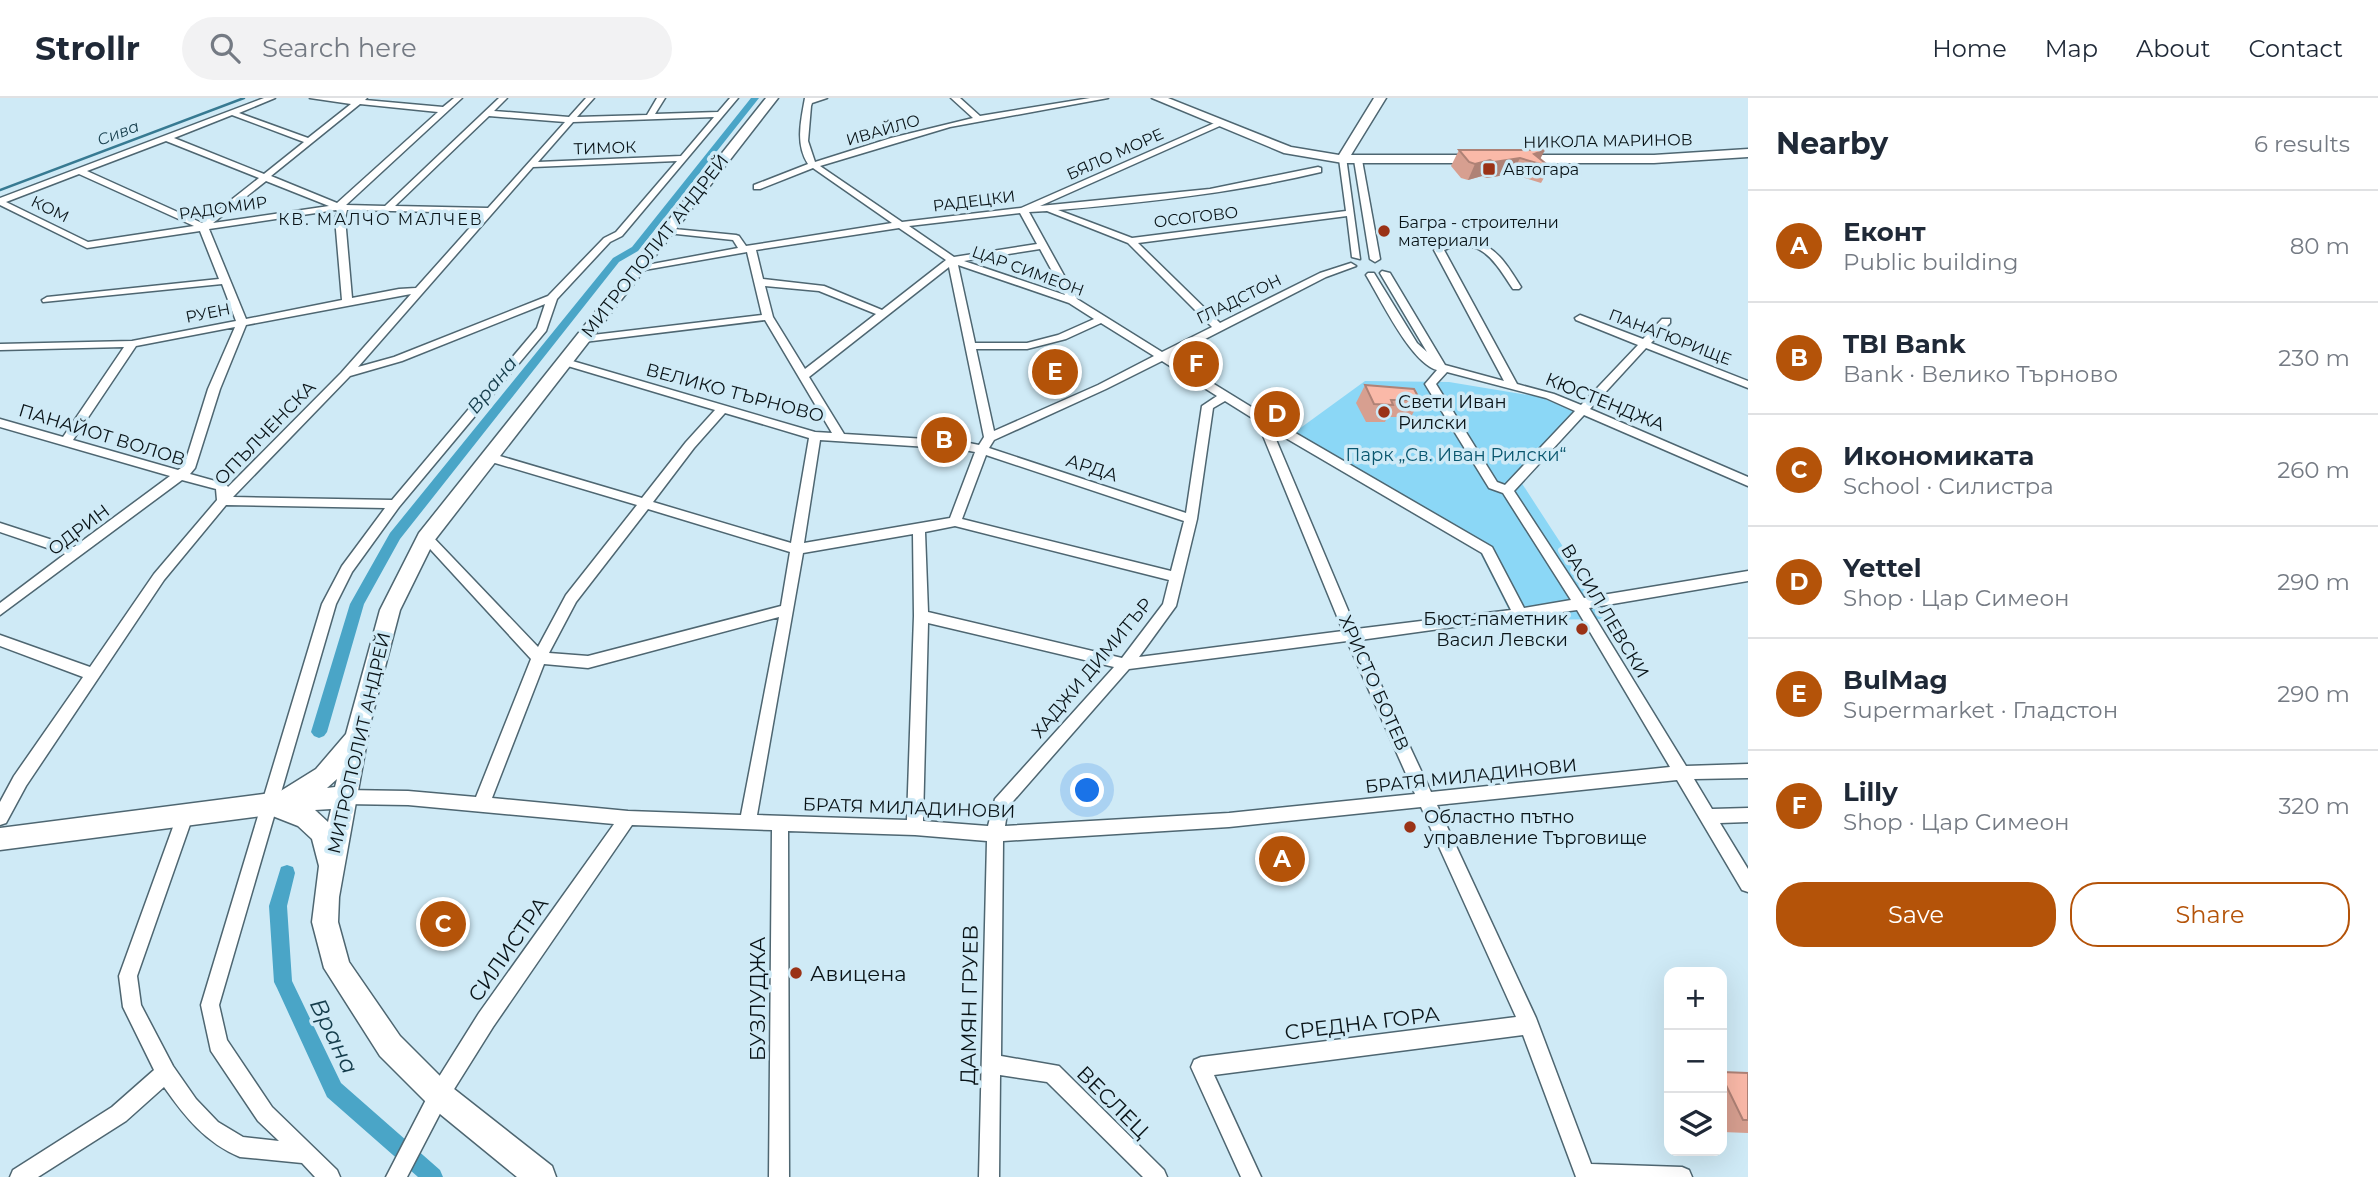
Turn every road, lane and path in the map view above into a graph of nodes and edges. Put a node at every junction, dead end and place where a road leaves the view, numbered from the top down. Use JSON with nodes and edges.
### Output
{"nodes":[{"id":1,"x":271,"y":98,"type":"edge"},
{"id":2,"x":314,"y":98,"type":"edge"},
{"id":3,"x":457,"y":98,"type":"edge"},
{"id":4,"x":503,"y":98,"type":"edge"},
{"id":5,"x":590,"y":98,"type":"edge"},
{"id":6,"x":662,"y":98,"type":"edge"},
{"id":7,"x":734,"y":98,"type":"edge"},
{"id":8,"x":772,"y":98,"type":"edge"},
{"id":9,"x":823,"y":98,"type":"edge"},
{"id":10,"x":955,"y":98,"type":"edge"},
{"id":11,"x":1104,"y":98,"type":"edge"},
{"id":12,"x":1158,"y":98,"type":"edge"},
{"id":13,"x":1380,"y":98,"type":"edge"},
{"id":14,"x":1390,"y":98,"type":"edge"},
{"id":15,"x":361,"y":100,"type":"edge"},
{"id":16,"x":808,"y":100,"type":"edge"},
{"id":17,"x":445,"y":110,"type":"junction"},
{"id":18,"x":233,"y":113,"type":"junction"},
{"id":19,"x":487,"y":113,"type":"junction"},
{"id":20,"x":720,"y":114,"type":"junction"},
{"id":21,"x":649,"y":117,"type":"junction"},
{"id":22,"x":979,"y":119,"type":"junction"},
{"id":23,"x":572,"y":120,"type":"junction"},
{"id":24,"x":1219,"y":123,"type":"junction"},
{"id":25,"x":167,"y":138,"type":"junction"},
{"id":26,"x":309,"y":141,"type":"junction"},
{"id":27,"x":1748,"y":150,"type":"edge"},
{"id":28,"x":1354,"y":154,"type":"junction"},
{"id":29,"x":681,"y":158,"type":"junction"},
{"id":30,"x":812,"y":164,"type":"junction"},
{"id":31,"x":530,"y":165,"type":"junction"},
{"id":32,"x":1318,"y":170,"type":"dead end"},
{"id":33,"x":80,"y":171,"type":"junction"},
{"id":34,"x":264,"y":178,"type":"junction"},
{"id":35,"x":757,"y":187,"type":"dead end"},
{"id":36,"x":0,"y":202,"type":"edge"},
{"id":37,"x":338,"y":207,"type":"junction"},
{"id":38,"x":388,"y":208,"type":"junction"},
{"id":39,"x":1050,"y":209,"type":"junction"},
{"id":40,"x":1023,"y":210,"type":"junction"},
{"id":41,"x":491,"y":211,"type":"junction"},
{"id":42,"x":1351,"y":214,"type":"junction"},
{"id":43,"x":903,"y":225,"type":"junction"},
{"id":44,"x":203,"y":227,"type":"junction"},
{"id":45,"x":667,"y":230,"type":"junction"},
{"id":46,"x":1131,"y":241,"type":"junction"},
{"id":47,"x":86,"y":245,"type":"joint"},
{"id":48,"x":1042,"y":246,"type":"junction"},
{"id":49,"x":746,"y":247,"type":"junction"},
{"id":50,"x":1375,"y":259,"type":"junction"},
{"id":51,"x":952,"y":260,"type":"junction"},
{"id":52,"x":1354,"y":262,"type":"junction"},
{"id":53,"x":636,"y":270,"type":"junction"},
{"id":54,"x":1384,"y":273,"type":"junction"},
{"id":55,"x":1371,"y":275,"type":"junction"},
{"id":56,"x":226,"y":281,"type":"junction"},
{"id":57,"x":759,"y":282,"type":"junction"},
{"id":58,"x":1516,"y":287,"type":"dead end"},
{"id":59,"x":419,"y":291,"type":"junction"},
{"id":60,"x":552,"y":299,"type":"junction"},
{"id":61,"x":47,"y":300,"type":"dead end"},
{"id":62,"x":347,"y":302,"type":"junction"},
{"id":63,"x":1073,"y":302,"type":"junction"},
{"id":64,"x":884,"y":314,"type":"junction"},
{"id":65,"x":768,"y":317,"type":"junction"},
{"id":66,"x":1580,"y":318,"type":"dead end"},
{"id":67,"x":1102,"y":319,"type":"junction"},
{"id":68,"x":1667,"y":321,"type":"dead end"},
{"id":69,"x":242,"y":322,"type":"junction"},
{"id":70,"x":1218,"y":327,"type":"junction"},
{"id":71,"x":584,"y":339,"type":"junction"},
{"id":72,"x":132,"y":344,"type":"junction"},
{"id":73,"x":1646,"y":345,"type":"junction"},
{"id":74,"x":970,"y":346,"type":"junction"},
{"id":75,"x":0,"y":347,"type":"edge"},
{"id":76,"x":1162,"y":356,"type":"junction"},
{"id":77,"x":565,"y":362,"type":"junction"},
{"id":78,"x":1443,"y":370,"type":"junction"},
{"id":79,"x":345,"y":374,"type":"junction"},
{"id":80,"x":802,"y":377,"type":"junction"},
{"id":81,"x":1512,"y":385,"type":"junction"},
{"id":82,"x":1748,"y":385,"type":"edge"},
{"id":83,"x":1224,"y":396,"type":"junction"},
{"id":84,"x":722,"y":409,"type":"junction"},
{"id":85,"x":1584,"y":410,"type":"junction"},
{"id":86,"x":1262,"y":419,"type":"junction"},
{"id":87,"x":0,"y":423,"type":"edge"},
{"id":88,"x":816,"y":436,"type":"junction"},
{"id":89,"x":841,"y":437,"type":"junction"},
{"id":90,"x":990,"y":437,"type":"junction"},
{"id":91,"x":66,"y":442,"type":"junction"},
{"id":92,"x":982,"y":450,"type":"junction"},
{"id":93,"x":489,"y":457,"type":"junction"},
{"id":94,"x":179,"y":477,"type":"junction"},
{"id":95,"x":1748,"y":482,"type":"edge"},
{"id":96,"x":1507,"y":490,"type":"junction"},
{"id":97,"x":223,"y":501,"type":"junction"},
{"id":98,"x":395,"y":504,"type":"junction"},
{"id":99,"x":642,"y":505,"type":"junction"},
{"id":100,"x":1191,"y":519,"type":"junction"},
{"id":101,"x":955,"y":522,"type":"junction"},
{"id":102,"x":0,"y":527,"type":"edge"},
{"id":103,"x":919,"y":527,"type":"junction"},
{"id":104,"x":426,"y":538,"type":"junction"},
{"id":105,"x":797,"y":550,"type":"junction"},
{"id":106,"x":77,"y":553,"type":"junction"},
{"id":107,"x":1748,"y":576,"type":"edge"},
{"id":108,"x":1177,"y":577,"type":"junction"},
{"id":109,"x":1579,"y":603,"type":"junction"},
{"id":110,"x":0,"y":610,"type":"edge"},
{"id":111,"x":788,"y":610,"type":"junction"},
{"id":112,"x":1520,"y":614,"type":"junction"},
{"id":113,"x":921,"y":616,"type":"junction"},
{"id":114,"x":1352,"y":637,"type":"junction"},
{"id":115,"x":0,"y":640,"type":"edge"},
{"id":116,"x":539,"y":658,"type":"junction"},
{"id":117,"x":1125,"y":664,"type":"junction"},
{"id":118,"x":92,"y":674,"type":"junction"},
{"id":119,"x":359,"y":724,"type":"junction"},
{"id":120,"x":1748,"y":771,"type":"edge"},
{"id":121,"x":1681,"y":773,"type":"junction"},
{"id":122,"x":344,"y":797,"type":"junction"},
{"id":123,"x":1427,"y":799,"type":"junction"},
{"id":124,"x":269,"y":804,"type":"junction"},
{"id":125,"x":481,"y":805,"type":"junction"},
{"id":126,"x":185,"y":816,"type":"junction"},
{"id":127,"x":1707,"y":816,"type":"junction"},
{"id":128,"x":1748,"y":816,"type":"edge"},
{"id":129,"x":0,"y":818,"type":"edge"},
{"id":130,"x":628,"y":818,"type":"junction"},
{"id":131,"x":748,"y":822,"type":"junction"},
{"id":132,"x":780,"y":822,"type":"junction"},
{"id":133,"x":915,"y":828,"type":"junction"},
{"id":134,"x":995,"y":834,"type":"junction"},
{"id":135,"x":0,"y":839,"type":"edge"},
{"id":136,"x":329,"y":872,"type":"junction"},
{"id":137,"x":1748,"y":884,"type":"edge"},
{"id":138,"x":1529,"y":1025,"type":"junction"},
{"id":139,"x":990,"y":1065,"type":"junction"},
{"id":140,"x":166,"y":1073,"type":"junction"},
{"id":141,"x":435,"y":1102,"type":"junction"},
{"id":142,"x":307,"y":1154,"type":"junction"},
{"id":143,"x":1586,"y":1175,"type":"edge"},
{"id":144,"x":20,"y":1177,"type":"edge"},
{"id":145,"x":330,"y":1177,"type":"edge"},
{"id":146,"x":396,"y":1177,"type":"edge"},
{"id":147,"x":541,"y":1177,"type":"edge"},
{"id":148,"x":779,"y":1177,"type":"edge"},
{"id":149,"x":989,"y":1177,"type":"edge"},
{"id":150,"x":1157,"y":1177,"type":"edge"},
{"id":151,"x":1251,"y":1177,"type":"edge"},
{"id":152,"x":1682,"y":1177,"type":"edge"}],
"edges":[{"from":1,"to":18,"type":"street"},
{"from":2,"to":15,"type":"street"},
{"from":3,"to":17,"type":"street"},
{"from":4,"to":19,"type":"street"},
{"from":5,"to":23,"type":"street","name":"ОПЪЛЧЕНСКА"},
{"from":6,"to":21,"type":"street"},
{"from":7,"to":20,"type":"street","name":"МИТРОПОЛИТ АНДРЕЙ"},
{"from":8,"to":45,"type":"street","name":"МИТРОПОЛИТ АНДРЕЙ"},
{"from":9,"to":16,"type":"street"},
{"from":10,"to":22,"type":"street"},
{"from":11,"to":22,"type":"street","name":"ИВАЙЛО"},
{"from":12,"to":24,"type":"street"},
{"from":13,"to":28,"type":"street"},
{"from":14,"to":28,"type":"street"},
{"from":15,"to":17,"type":"street"},
{"from":15,"to":26,"type":"street"},
{"from":16,"to":30,"type":"street"},
{"from":17,"to":37,"type":"street"},
{"from":18,"to":25,"type":"street"},
{"from":18,"to":26,"type":"street"},
{"from":19,"to":23,"type":"street"},
{"from":19,"to":38,"type":"street"},
{"from":20,"to":21,"type":"street"},
{"from":20,"to":29,"type":"street","name":"МИТРОПОЛИТ АНДРЕЙ"},
{"from":21,"to":23,"type":"street"},
{"from":22,"to":30,"type":"street","name":"ИВАЙЛО"},
{"from":23,"to":31,"type":"street","name":"ОПЪЛЧЕНСКА"},
{"from":24,"to":28,"type":"street"},
{"from":24,"to":40,"type":"street","name":"БЯЛО МОРЕ"},
{"from":25,"to":33,"type":"street"},
{"from":25,"to":34,"type":"street"},
{"from":26,"to":34,"type":"street"},
{"from":27,"to":28,"type":"street","name":"НИКОЛА МАРИНОВ"},
{"from":27,"to":28,"type":"street","name":"НИКОЛА МАРИНОВ"},
{"from":28,"to":42,"type":"street"},
{"from":28,"to":50,"type":"street"},
{"from":29,"to":31,"type":"street","name":"ТИМОК"},
{"from":29,"to":60,"type":"street","name":"МИТРОПОЛИТ АНДРЕЙ"},
{"from":30,"to":35,"type":"street","name":"ИВАЙЛО"},
{"from":30,"to":43,"type":"street","name":"ЦАР СИМЕОН"},
{"from":31,"to":41,"type":"street","name":"ОПЪЛЧЕНСКА"},
{"from":32,"to":39,"type":"street","name":"РАДЕЦКИ"},
{"from":33,"to":36,"type":"street"},
{"from":33,"to":44,"type":"street"},
{"from":34,"to":37,"type":"street"},
{"from":34,"to":44,"type":"street"},
{"from":36,"to":47,"type":"street","name":"КОМ"},
{"from":37,"to":38,"type":"street","name":"РАДОМИР"},
{"from":37,"to":44,"type":"street","name":"РАДОМИР"},
{"from":37,"to":62,"type":"street"},
{"from":38,"to":41,"type":"street","name":"РАДОМИР"},
{"from":39,"to":40,"type":"street","name":"РАДЕЦКИ"},
{"from":39,"to":46,"type":"street","name":"ОСОГОВО"},
{"from":40,"to":43,"type":"street","name":"РАДЕЦКИ"},
{"from":40,"to":48,"type":"street"},
{"from":41,"to":59,"type":"street","name":"ОПЪЛЧЕНСКА"},
{"from":42,"to":46,"type":"street","name":"ОСОГОВО"},
{"from":42,"to":52,"type":"street"},
{"from":43,"to":49,"type":"street","name":"РАДЕЦКИ"},
{"from":43,"to":51,"type":"street","name":"ЦАР СИМЕОН"},
{"from":44,"to":47,"type":"street","name":"РАДОМИР"},
{"from":44,"to":56,"type":"street"},
{"from":45,"to":49,"type":"street"},
{"from":45,"to":53,"type":"street","name":"МИТРОПОЛИТ АНДРЕЙ"},
{"from":46,"to":70,"type":"street"},
{"from":48,"to":51,"type":"street"},
{"from":48,"to":63,"type":"street"},
{"from":49,"to":53,"type":"street","name":"РАДЕЦКИ"},
{"from":49,"to":57,"type":"street"},
{"from":50,"to":52,"type":"street"},
{"from":50,"to":54,"type":"street"},
{"from":51,"to":63,"type":"street","name":"ЦАР СИМЕОН"},
{"from":51,"to":64,"type":"street"},
{"from":51,"to":74,"type":"street"},
{"from":52,"to":55,"type":"street"},
{"from":52,"to":70,"type":"street","name":"ГЛАДСТОН"},
{"from":53,"to":71,"type":"street","name":"МИТРОПОЛИТ АНДРЕЙ"},
{"from":54,"to":55,"type":"street"},
{"from":54,"to":78,"type":"street"},
{"from":55,"to":78,"type":"street"},
{"from":56,"to":61,"type":"street"},
{"from":56,"to":69,"type":"street"},
{"from":57,"to":64,"type":"street"},
{"from":57,"to":65,"type":"street"},
{"from":58,"to":81,"type":"street"},
{"from":59,"to":62,"type":"street","name":"РУЕН"},
{"from":59,"to":79,"type":"street","name":"ОПЪЛЧЕНСКА"},
{"from":60,"to":79,"type":"street"},
{"from":60,"to":98,"type":"street","name":"МИТРОПОЛИТ АНДРЕЙ"},
{"from":62,"to":69,"type":"street","name":"РУЕН"},
{"from":63,"to":67,"type":"street","name":"ЦАР СИМЕОН"},
{"from":64,"to":80,"type":"street"},
{"from":65,"to":71,"type":"street"},
{"from":65,"to":80,"type":"street"},
{"from":66,"to":73,"type":"street","name":"ПАНАГЮРИЩЕ"},
{"from":67,"to":74,"type":"street"},
{"from":67,"to":76,"type":"street","name":"ЦАР СИМЕОН"},
{"from":68,"to":73,"type":"street"},
{"from":69,"to":72,"type":"street","name":"РУЕН"},
{"from":69,"to":94,"type":"street"},
{"from":70,"to":76,"type":"street","name":"ГЛАДСТОН"},
{"from":71,"to":77,"type":"street","name":"МИТРОПОЛИТ АНДРЕЙ"},
{"from":72,"to":75,"type":"street","name":"РУЕН"},
{"from":72,"to":91,"type":"street"},
{"from":73,"to":82,"type":"street","name":"ПАНАГЮРИЩЕ"},
{"from":73,"to":85,"type":"street"},
{"from":74,"to":90,"type":"street"},
{"from":76,"to":83,"type":"street","name":"ЦАР СИМЕОН"},
{"from":76,"to":90,"type":"street","name":"ГЛАДСТОН"},
{"from":77,"to":84,"type":"street","name":"ВЕЛИКО ТЪРНОВО"},
{"from":77,"to":93,"type":"street","name":"МИТРОПОЛИТ АНДРЕЙ"},
{"from":78,"to":81,"type":"street","name":"КЮСТЕНДЖА"},
{"from":78,"to":96,"type":"street","name":"ВАСИЛ ЛЕВСКИ"},
{"from":79,"to":97,"type":"street","name":"ОПЪЛЧЕНСКА"},
{"from":80,"to":89,"type":"street"},
{"from":81,"to":85,"type":"street","name":"КЮСТЕНДЖА"},
{"from":83,"to":86,"type":"street","name":"ЦАР СИМЕОН"},
{"from":83,"to":100,"type":"street","name":"ХАДЖИ ДИМИТЪР"},
{"from":84,"to":88,"type":"street","name":"ВЕЛИКО ТЪРНОВО"},
{"from":84,"to":99,"type":"street"},
{"from":85,"to":95,"type":"street","name":"КЮСТЕНДЖА"},
{"from":85,"to":96,"type":"street"},
{"from":86,"to":112,"type":"street","name":"ЦАР СИМЕОН"},
{"from":86,"to":114,"type":"street","name":"ХРИСТО БОТЕВ"},
{"from":87,"to":91,"type":"street","name":"ПАНАЙОТ ВОЛОВ"},
{"from":88,"to":89,"type":"street","name":"ВЕЛИКО ТЪРНОВО"},
{"from":88,"to":105,"type":"street"},
{"from":89,"to":92,"type":"street","name":"ВЕЛИКО ТЪРНОВО"},
{"from":90,"to":92,"type":"street"},
{"from":91,"to":94,"type":"street","name":"ПАНАЙОТ ВОЛОВ"},
{"from":92,"to":100,"type":"street","name":"АРДА"},
{"from":92,"to":101,"type":"street"},
{"from":93,"to":99,"type":"street"},
{"from":93,"to":104,"type":"street","name":"МИТРОПОЛИТ АНДРЕЙ"},
{"from":94,"to":97,"type":"street","name":"ПАНАЙОТ ВОЛОВ"},
{"from":94,"to":106,"type":"street","name":"ОДРИН"},
{"from":96,"to":109,"type":"street","name":"ВАСИЛ ЛЕВСКИ"},
{"from":97,"to":98,"type":"street"},
{"from":97,"to":118,"type":"street","name":"ОПЪЛЧЕНСКА"},
{"from":98,"to":124,"type":"street","name":"МИТРОПОЛИТ АНДРЕЙ"},
{"from":99,"to":105,"type":"street"},
{"from":99,"to":116,"type":"street"},
{"from":100,"to":108,"type":"street","name":"ХАДЖИ ДИМИТЪР"},
{"from":101,"to":103,"type":"street"},
{"from":101,"to":108,"type":"street"},
{"from":102,"to":106,"type":"street"},
{"from":103,"to":105,"type":"street"},
{"from":103,"to":113,"type":"street"},
{"from":104,"to":116,"type":"street"},
{"from":104,"to":119,"type":"street","name":"МИТРОПОЛИТ АНДРЕЙ"},
{"from":105,"to":111,"type":"street"},
{"from":106,"to":110,"type":"street","name":"ОДРИН"},
{"from":107,"to":109,"type":"street"},
{"from":108,"to":117,"type":"street","name":"ХАДЖИ ДИМИТЪР"},
{"from":109,"to":112,"type":"street"},
{"from":109,"to":121,"type":"street","name":"ВАСИЛ ЛЕВСКИ"},
{"from":111,"to":116,"type":"street"},
{"from":111,"to":131,"type":"street"},
{"from":112,"to":114,"type":"street"},
{"from":113,"to":117,"type":"street"},
{"from":113,"to":133,"type":"street"},
{"from":114,"to":117,"type":"street"},
{"from":114,"to":123,"type":"street","name":"ХРИСТО БОТЕВ"},
{"from":115,"to":118,"type":"street"},
{"from":116,"to":125,"type":"street"},
{"from":117,"to":134,"type":"street","name":"ХАДЖИ ДИМИТЪР"},
{"from":118,"to":129,"type":"street","name":"ОПЪЛЧЕНСКА"},
{"from":119,"to":122,"type":"street","name":"МИТРОПОЛИТ АНДРЕЙ"},
{"from":119,"to":124,"type":"street"},
{"from":120,"to":121,"type":"street","name":"БРАТЯ МИЛАДИНОВИ"},
{"from":121,"to":123,"type":"street","name":"БРАТЯ МИЛАДИНОВИ"},
{"from":121,"to":127,"type":"street","name":"ВАСИЛ ЛЕВСКИ"},
{"from":122,"to":124,"type":"street"},
{"from":122,"to":125,"type":"street","name":"БРАТЯ МИЛАДИНОВИ"},
{"from":122,"to":136,"type":"street","name":"МИТРОПОЛИТ АНДРЕЙ"},
{"from":123,"to":134,"type":"street","name":"БРАТЯ МИЛАДИНОВИ"},
{"from":123,"to":138,"type":"street","name":"ХРИСТО БОТЕВ"},
{"from":124,"to":126,"type":"street"},
{"from":124,"to":136,"type":"street"},
{"from":124,"to":142,"type":"street","name":"МИТРОПОЛИТ АНДРЕЙ"},
{"from":125,"to":130,"type":"street","name":"БРАТЯ МИЛАДИНОВИ"},
{"from":126,"to":135,"type":"street"},
{"from":126,"to":140,"type":"street"},
{"from":127,"to":128,"type":"street"},
{"from":127,"to":137,"type":"street","name":"ВАСИЛ ЛЕВСКИ"},
{"from":130,"to":131,"type":"street","name":"БРАТЯ МИЛАДИНОВИ"},
{"from":130,"to":141,"type":"street","name":"СИЛИСТРА"},
{"from":131,"to":132,"type":"street","name":"БРАТЯ МИЛАДИНОВИ"},
{"from":132,"to":133,"type":"street","name":"БРАТЯ МИЛАДИНОВИ"},
{"from":132,"to":148,"type":"street","name":"БУЗЛУДЖА"},
{"from":133,"to":134,"type":"street","name":"БРАТЯ МИЛАДИНОВИ"},
{"from":134,"to":139,"type":"street","name":"ДАМЯН ГРУЕВ"},
{"from":136,"to":141,"type":"street","name":"МИТРОПОЛИТ АНДРЕЙ"},
{"from":138,"to":143,"type":"street","name":"ХРИСТО БОТЕВ"},
{"from":138,"to":151,"type":"street","name":"СРЕДНА ГОРА"},
{"from":139,"to":149,"type":"street","name":"ДАМЯН ГРУЕВ"},
{"from":139,"to":150,"type":"street","name":"ВЕСЛЕЦ"},
{"from":140,"to":142,"type":"street"},
{"from":140,"to":144,"type":"street"},
{"from":141,"to":146,"type":"street","name":"СИЛИСТРА"},
{"from":141,"to":147,"type":"street","name":"МИТРОПОЛИТ АНДРЕЙ"},
{"from":142,"to":145,"type":"street","name":"МИТРОПОЛИТ АНДРЕЙ"},
{"from":143,"to":152,"type":"street"}]}
